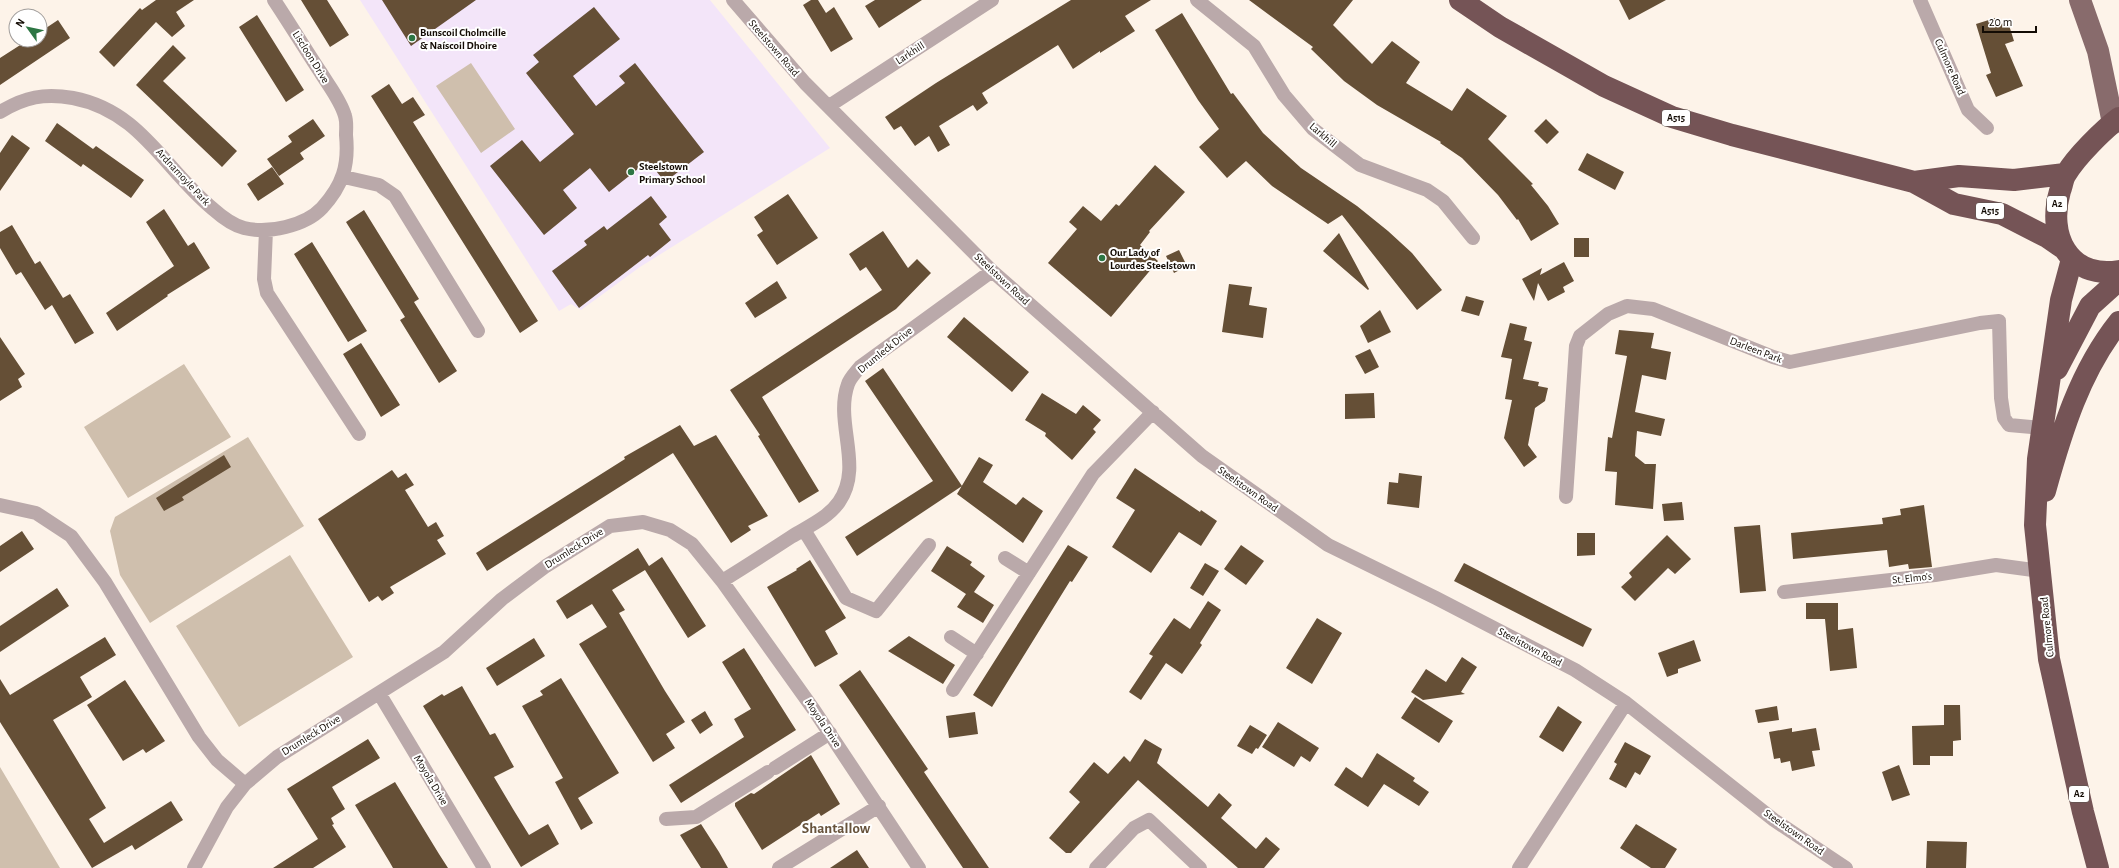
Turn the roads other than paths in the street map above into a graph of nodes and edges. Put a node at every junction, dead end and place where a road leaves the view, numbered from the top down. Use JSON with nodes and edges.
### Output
{"nodes":[{"id":1,"x":274,"y":0,"type":"edge"},
{"id":2,"x":733,"y":0,"type":"edge"},
{"id":3,"x":992,"y":0,"type":"edge"},
{"id":4,"x":1197,"y":0,"type":"edge"},
{"id":5,"x":1460,"y":0,"type":"edge"},
{"id":6,"x":1920,"y":0,"type":"edge"},
{"id":7,"x":2080,"y":0,"type":"edge"},
{"id":8,"x":829,"y":106,"type":"junction"},
{"id":9,"x":0,"y":112,"type":"edge"},
{"id":10,"x":345,"y":116,"type":"joint"},
{"id":11,"x":2116,"y":121,"type":"edge"},
{"id":12,"x":1987,"y":128,"type":"dead end"},
{"id":13,"x":2066,"y":174,"type":"junction"},
{"id":14,"x":344,"y":177,"type":"junction"},
{"id":15,"x":1914,"y":182,"type":"junction"},
{"id":16,"x":266,"y":230,"type":"junction"},
{"id":17,"x":1473,"y":238,"type":"dead end"},
{"id":18,"x":2067,"y":254,"type":"junction"},
{"id":19,"x":992,"y":271,"type":"junction"},
{"id":20,"x":2119,"y":271,"type":"edge"},
{"id":21,"x":2119,"y":280,"type":"edge"},
{"id":22,"x":2119,"y":322,"type":"edge"},
{"id":23,"x":478,"y":332,"type":"dead end"},
{"id":24,"x":2050,"y":382,"type":"junction"},
{"id":25,"x":1154,"y":412,"type":"junction"},
{"id":26,"x":2043,"y":428,"type":"junction"},
{"id":27,"x":359,"y":434,"type":"dead end"},
{"id":28,"x":1566,"y":497,"type":"dead end"},
{"id":29,"x":0,"y":505,"type":"edge"},
{"id":30,"x":2035,"y":525,"type":"junction"},
{"id":31,"x":804,"y":530,"type":"junction"},
{"id":32,"x":929,"y":545,"type":"dead end"},
{"id":33,"x":1005,"y":558,"type":"dead end"},
{"id":34,"x":2040,"y":571,"type":"junction"},
{"id":35,"x":1029,"y":574,"type":"junction"},
{"id":36,"x":722,"y":581,"type":"junction"},
{"id":37,"x":1784,"y":592,"type":"dead end"},
{"id":38,"x":951,"y":637,"type":"dead end"},
{"id":39,"x":977,"y":654,"type":"junction"},
{"id":40,"x":953,"y":690,"type":"dead end"},
{"id":41,"x":379,"y":693,"type":"junction"},
{"id":42,"x":1626,"y":703,"type":"junction"},
{"id":43,"x":830,"y":733,"type":"junction"},
{"id":44,"x":246,"y":784,"type":"junction"},
{"id":45,"x":879,"y":806,"type":"junction"},
{"id":46,"x":666,"y":819,"type":"dead end"},
{"id":47,"x":194,"y":868,"type":"edge"},
{"id":48,"x":484,"y":868,"type":"edge"},
{"id":49,"x":779,"y":868,"type":"edge"},
{"id":50,"x":919,"y":868,"type":"edge"},
{"id":51,"x":1096,"y":868,"type":"edge"},
{"id":52,"x":1200,"y":868,"type":"edge"},
{"id":53,"x":1519,"y":868,"type":"edge"},
{"id":54,"x":1846,"y":868,"type":"edge"},
{"id":55,"x":2098,"y":868,"type":"edge"}],
"edges":[{"from":1,"to":10,"type":"street","name":"Liscloon Drive"},
{"from":2,"to":8,"type":"street","name":"Steelstown Road"},
{"from":3,"to":8,"type":"street","name":"Larkhill"},
{"from":4,"to":17,"type":"street","name":"Larkhill"},
{"from":5,"to":15,"type":"highway","number":"A515"},
{"from":6,"to":12,"type":"street","name":"Culmore Road"},
{"from":7,"to":11,"type":"main road","number":"A2"},
{"from":8,"to":19,"type":"street","name":"Steelstown Road"},
{"from":9,"to":16,"type":"street","name":"Ardnamoyle Park"},
{"from":10,"to":14,"type":"street","name":"Ardnamoyle Park"},
{"from":11,"to":13,"type":"highway","number":"A2"},
{"from":13,"to":15,"type":"highway","number":"A515"},
{"from":13,"to":18,"type":"highway","number":"A2"},
{"from":14,"to":16,"type":"street","name":"Ardnamoyle Park"},
{"from":14,"to":23,"type":"street"},
{"from":15,"to":18,"type":"highway","number":"A515"},
{"from":16,"to":27,"type":"street"},
{"from":18,"to":20,"type":"highway"},
{"from":18,"to":24,"type":"highway","name":"Culmore Road","number":"A2"},
{"from":19,"to":25,"type":"street","name":"Steelstown Road"},
{"from":19,"to":31,"type":"street","name":"Drumleck Drive"},
{"from":21,"to":24,"type":"highway","name":"Culmore Road","number":"A2"},
{"from":22,"to":30,"type":"highway"},
{"from":24,"to":26,"type":"highway","name":"Culmore Road","number":"A2"},
{"from":25,"to":35,"type":"street"},
{"from":25,"to":42,"type":"street","name":"Steelstown Road"},
{"from":26,"to":28,"type":"street","name":"Darleen Park"},
{"from":26,"to":30,"type":"highway","name":"Culmore Road","number":"A2"},
{"from":29,"to":44,"type":"street"},
{"from":30,"to":34,"type":"highway","name":"Culmore Road","number":"A2"},
{"from":31,"to":32,"type":"street"},
{"from":31,"to":36,"type":"street","name":"Drumleck Drive"},
{"from":33,"to":35,"type":"street"},
{"from":34,"to":37,"type":"street","name":"St. Elmo's"},
{"from":34,"to":55,"type":"highway","name":"Culmore Road","number":"A2"},
{"from":35,"to":39,"type":"street"},
{"from":36,"to":41,"type":"street","name":"Drumleck Drive"},
{"from":36,"to":43,"type":"street","name":"Moyola Drive"},
{"from":38,"to":39,"type":"street"},
{"from":39,"to":40,"type":"street"},
{"from":41,"to":44,"type":"street","name":"Drumleck Drive"},
{"from":41,"to":48,"type":"street","name":"Moyola Drive"},
{"from":42,"to":53,"type":"street"},
{"from":42,"to":54,"type":"street","name":"Steelstown Road"},
{"from":43,"to":45,"type":"street","name":"Moyola Drive"},
{"from":43,"to":46,"type":"street"},
{"from":44,"to":47,"type":"street","name":"Drumleck Drive"},
{"from":45,"to":49,"type":"street"},
{"from":45,"to":50,"type":"street","name":"Moyola Drive"},
{"from":51,"to":52,"type":"street"}]}
